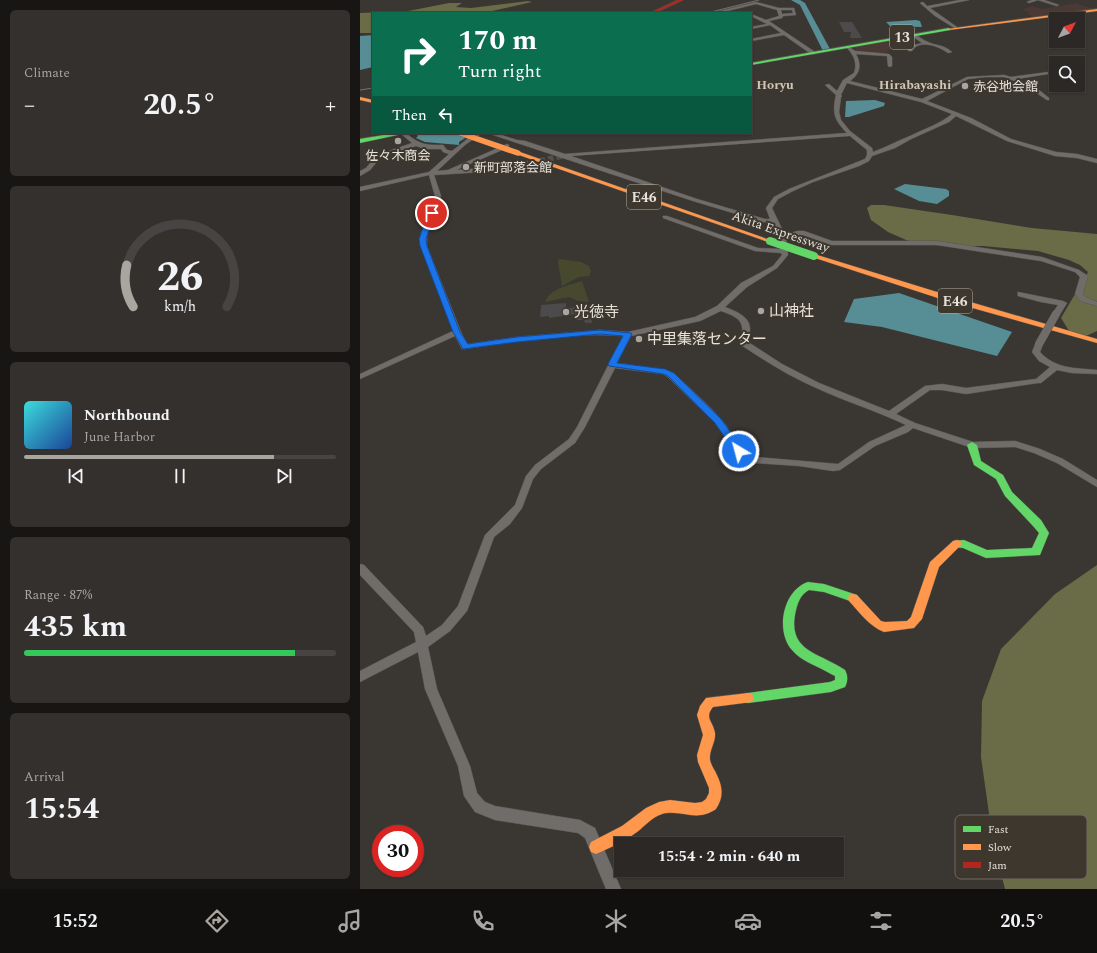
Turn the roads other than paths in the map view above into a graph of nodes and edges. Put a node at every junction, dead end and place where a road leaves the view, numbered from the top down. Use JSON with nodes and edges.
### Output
{"nodes":[{"id":1,"x":681,"y":0,"type":"edge"},
{"id":2,"x":967,"y":0,"type":"edge"},
{"id":3,"x":1036,"y":0,"type":"edge"},
{"id":4,"x":1040,"y":0,"type":"edge"},
{"id":5,"x":1029,"y":2,"type":"dead end"},
{"id":6,"x":922,"y":3,"type":"dead end"},
{"id":7,"x":1057,"y":5,"type":"dead end"},
{"id":8,"x":926,"y":7,"type":"junction"},
{"id":9,"x":735,"y":8,"type":"junction"},
{"id":10,"x":778,"y":9,"type":"junction"},
{"id":11,"x":741,"y":10,"type":"dead end"},
{"id":12,"x":1097,"y":10,"type":"edge"},
{"id":13,"x":654,"y":12,"type":"edge"},
{"id":14,"x":721,"y":12,"type":"edge"},
{"id":15,"x":780,"y":14,"type":"junction"},
{"id":16,"x":752,"y":15,"type":"edge"},
{"id":17,"x":766,"y":21,"type":"junction"},
{"id":18,"x":771,"y":24,"type":"junction"},
{"id":19,"x":752,"y":28,"type":"edge"},
{"id":20,"x":956,"y":28,"type":"junction"},
{"id":21,"x":784,"y":34,"type":"junction"},
{"id":22,"x":913,"y":35,"type":"junction"},
{"id":23,"x":752,"y":40,"type":"edge"},
{"id":24,"x":925,"y":44,"type":"junction"},
{"id":25,"x":851,"y":49,"type":"junction"},
{"id":26,"x":910,"y":50,"type":"dead end"},
{"id":27,"x":950,"y":52,"type":"dead end"},
{"id":28,"x":813,"y":53,"type":"junction"},
{"id":29,"x":752,"y":64,"type":"edge"},
{"id":30,"x":890,"y":66,"type":"dead end"},
{"id":31,"x":1049,"y":73,"type":"edge"},
{"id":32,"x":1012,"y":78,"type":"junction"},
{"id":33,"x":845,"y":81,"type":"junction"},
{"id":34,"x":827,"y":85,"type":"dead end"},
{"id":35,"x":840,"y":96,"type":"junction"},
{"id":36,"x":360,"y":98,"type":"edge"},
{"id":37,"x":1047,"y":99,"type":"dead end"},
{"id":38,"x":922,"y":101,"type":"junction"},
{"id":39,"x":372,"y":102,"type":"edge"},
{"id":40,"x":956,"y":114,"type":"junction"},
{"id":41,"x":398,"y":134,"type":"edge"},
{"id":42,"x":405,"y":134,"type":"edge"},
{"id":43,"x":463,"y":134,"type":"edge"},
{"id":44,"x":478,"y":134,"type":"edge"},
{"id":45,"x":493,"y":134,"type":"edge"},
{"id":46,"x":853,"y":134,"type":"junction"},
{"id":47,"x":360,"y":141,"type":"edge"},
{"id":48,"x":516,"y":142,"type":"junction"},
{"id":49,"x":416,"y":144,"type":"junction"},
{"id":50,"x":453,"y":153,"type":"junction"},
{"id":51,"x":870,"y":154,"type":"junction"},
{"id":52,"x":563,"y":156,"type":"junction"},
{"id":53,"x":1097,"y":162,"type":"edge"},
{"id":54,"x":523,"y":164,"type":"tunnel mouth"},
{"id":55,"x":448,"y":172,"type":"junction"},
{"id":56,"x":431,"y":173,"type":"junction"},
{"id":57,"x":360,"y":174,"type":"edge"},
{"id":58,"x":360,"y":189,"type":"edge"},
{"id":59,"x":665,"y":217,"type":"dead end"},
{"id":60,"x":774,"y":221,"type":"junction"},
{"id":61,"x":783,"y":238,"type":"junction"},
{"id":62,"x":784,"y":251,"type":"junction"},
{"id":63,"x":1021,"y":294,"type":"dead end"},
{"id":64,"x":1097,"y":304,"type":"edge"},
{"id":65,"x":720,"y":308,"type":"junction"},
{"id":66,"x":456,"y":332,"type":"junction"},
{"id":67,"x":628,"y":334,"type":"junction"},
{"id":68,"x":1097,"y":341,"type":"edge"},
{"id":69,"x":612,"y":364,"type":"junction"},
{"id":70,"x":1054,"y":368,"type":"junction"},
{"id":71,"x":1097,"y":372,"type":"edge"},
{"id":72,"x":360,"y":377,"type":"edge"},
{"id":73,"x":890,"y":414,"type":"junction"},
{"id":74,"x":912,"y":425,"type":"junction"},
{"id":75,"x":972,"y":445,"type":"junction"},
{"id":76,"x":1097,"y":484,"type":"edge"},
{"id":77,"x":360,"y":568,"type":"edge"},
{"id":78,"x":423,"y":644,"type":"junction"},
{"id":79,"x":360,"y":677,"type":"edge"},
{"id":80,"x":596,"y":847,"type":"junction"},
{"id":81,"x":614,"y":889,"type":"edge"}],
"edges":[{"from":1,"to":13,"type":"main road"},
{"from":2,"to":8,"type":"street"},
{"from":3,"to":5,"type":"street"},
{"from":4,"to":7,"type":"street"},
{"from":6,"to":8,"type":"street"},
{"from":8,"to":20,"type":"street"},
{"from":9,"to":10,"type":"street"},
{"from":9,"to":11,"type":"street"},
{"from":9,"to":14,"type":"street"},
{"from":10,"to":15,"type":"street"},
{"from":10,"to":15,"type":"street"},
{"from":12,"to":20,"type":"main road","number":"13"},
{"from":15,"to":17,"type":"street"},
{"from":16,"to":17,"type":"street"},
{"from":17,"to":18,"type":"street"},
{"from":18,"to":19,"type":"street"},
{"from":18,"to":21,"type":"street"},
{"from":20,"to":22,"type":"main road","number":"13"},
{"from":21,"to":23,"type":"street"},
{"from":21,"to":28,"type":"street"},
{"from":22,"to":24,"type":"street"},
{"from":22,"to":25,"type":"main road","number":"13"},
{"from":24,"to":26,"type":"street"},
{"from":24,"to":27,"type":"street"},
{"from":25,"to":28,"type":"main road","number":"13"},
{"from":25,"to":30,"type":"street"},
{"from":25,"to":33,"type":"street"},
{"from":28,"to":29,"type":"main road","number":"13"},
{"from":31,"to":32,"type":"street"},
{"from":32,"to":37,"type":"street"},
{"from":32,"to":38,"type":"street"},
{"from":33,"to":35,"type":"street"},
{"from":33,"to":38,"type":"street"},
{"from":34,"to":35,"type":"street"},
{"from":35,"to":46,"type":"street"},
{"from":36,"to":39,"type":"main road"},
{"from":38,"to":40,"type":"street"},
{"from":40,"to":51,"type":"street"},
{"from":40,"to":53,"type":"street"},
{"from":41,"to":47,"type":"main road"},
{"from":42,"to":49,"type":"street"},
{"from":43,"to":68,"type":"main road","name":"Akita Expressway","number":"E46","bridge":true},
{"from":44,"to":50,"type":"street"},
{"from":45,"to":48,"type":"street"},
{"from":46,"to":51,"type":"street"},
{"from":46,"to":52,"type":"street"},
{"from":48,"to":52,"type":"street"},
{"from":48,"to":55,"type":"street"},
{"from":49,"to":50,"type":"street"},
{"from":49,"to":57,"type":"street"},
{"from":50,"to":56,"type":"street"},
{"from":51,"to":60,"type":"street"},
{"from":52,"to":60,"type":"street"},
{"from":54,"to":55,"type":"street"},
{"from":55,"to":56,"type":"street"},
{"from":56,"to":58,"type":"street"},
{"from":56,"to":66,"type":"street"},
{"from":59,"to":62,"type":"street"},
{"from":60,"to":61,"type":"street"},
{"from":61,"to":62,"type":"street"},
{"from":61,"to":64,"type":"street"},
{"from":62,"to":65,"type":"street"},
{"from":63,"to":70,"type":"street","bridge":true},
{"from":65,"to":67,"type":"street"},
{"from":65,"to":73,"type":"street"},
{"from":66,"to":67,"type":"street"},
{"from":66,"to":72,"type":"street"},
{"from":67,"to":69,"type":"street"},
{"from":69,"to":74,"type":"street"},
{"from":69,"to":78,"type":"street"},
{"from":70,"to":71,"type":"street"},
{"from":70,"to":73,"type":"street"},
{"from":73,"to":74,"type":"street"},
{"from":74,"to":75,"type":"street"},
{"from":75,"to":76,"type":"street"},
{"from":75,"to":80,"type":"main road"},
{"from":77,"to":78,"type":"street"},
{"from":78,"to":79,"type":"street"},
{"from":78,"to":80,"type":"street"},
{"from":80,"to":81,"type":"street"}]}
